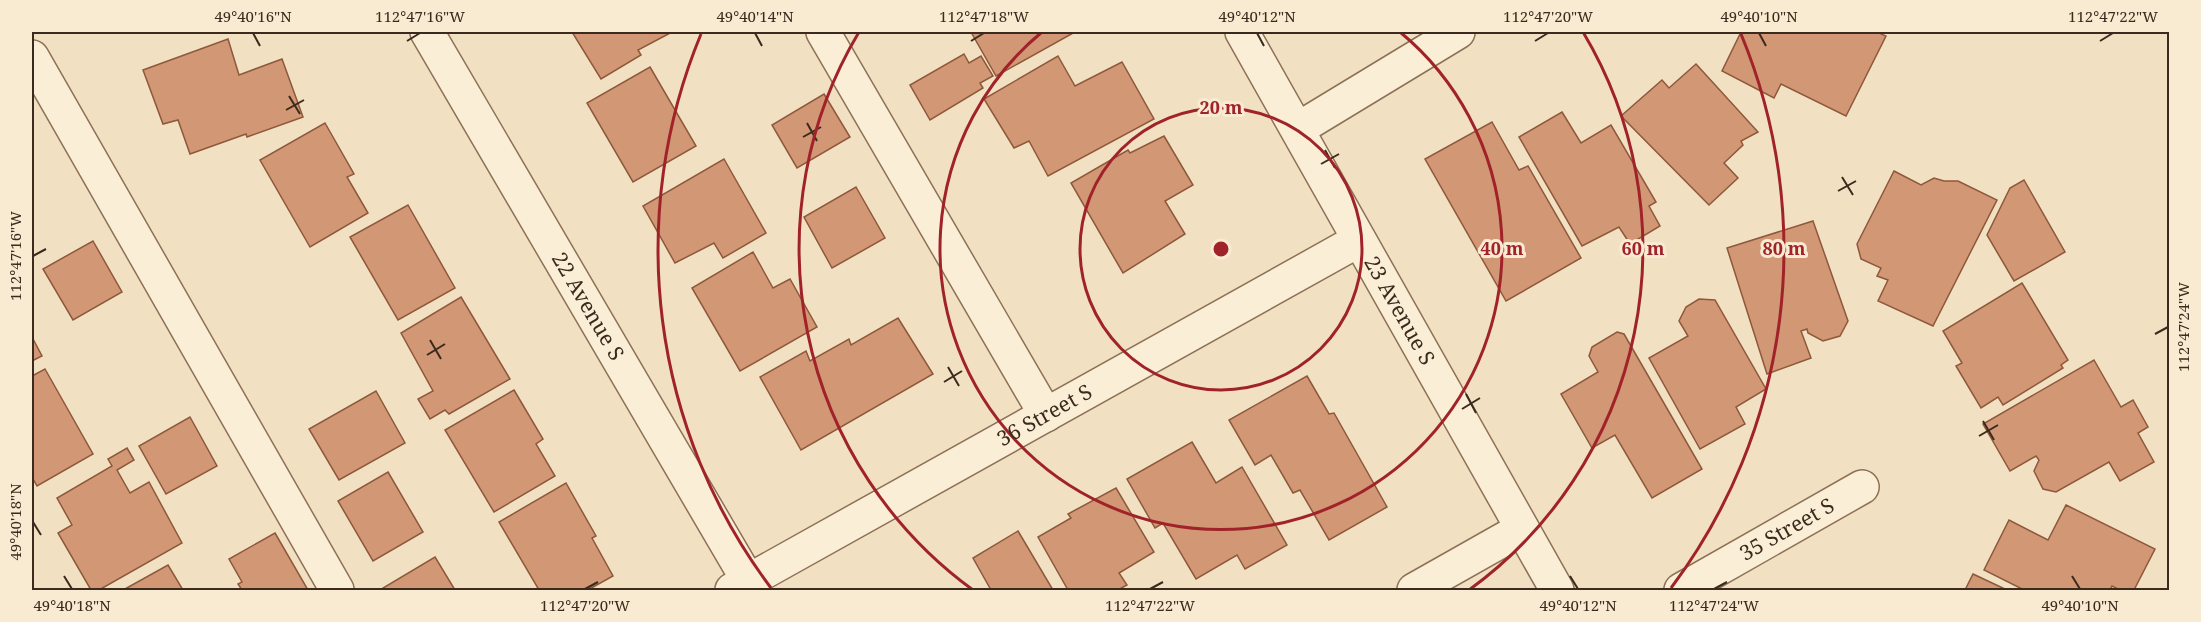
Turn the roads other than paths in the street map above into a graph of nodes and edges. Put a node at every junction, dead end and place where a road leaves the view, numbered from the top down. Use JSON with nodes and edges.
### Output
{"nodes":[{"id":1,"x":428,"y":32,"type":"edge"},
{"id":2,"x":824,"y":32,"type":"edge"},
{"id":3,"x":1242,"y":32,"type":"edge"},
{"id":4,"x":1458,"y":32,"type":"edge"},
{"id":5,"x":32,"y":57,"type":"edge"},
{"id":6,"x":1298,"y":129,"type":"junction"},
{"id":7,"x":1359,"y":240,"type":"junction"},
{"id":8,"x":1046,"y":415,"type":"junction"},
{"id":9,"x":1862,"y":487,"type":"dead end"},
{"id":10,"x":1522,"y":529,"type":"junction"},
{"id":11,"x":740,"y":586,"type":"edge"},
{"id":12,"x":337,"y":591,"type":"edge"},
{"id":13,"x":1414,"y":591,"type":"edge"},
{"id":14,"x":1557,"y":591,"type":"edge"},
{"id":15,"x":1681,"y":591,"type":"edge"}],
"edges":[{"from":1,"to":11,"type":"street","name":"22 Avenue S"},
{"from":2,"to":8,"type":"street"},
{"from":3,"to":6,"type":"street","name":"23 Avenue S"},
{"from":4,"to":6,"type":"street"},
{"from":5,"to":12,"type":"street"},
{"from":6,"to":7,"type":"street","name":"23 Avenue S"},
{"from":7,"to":8,"type":"street","name":"36 Street S"},
{"from":7,"to":10,"type":"street","name":"23 Avenue S"},
{"from":8,"to":11,"type":"street","name":"36 Street S"},
{"from":9,"to":15,"type":"street","name":"35 Street S"},
{"from":10,"to":13,"type":"street"},
{"from":10,"to":14,"type":"street","name":"23 Avenue S"}]}
